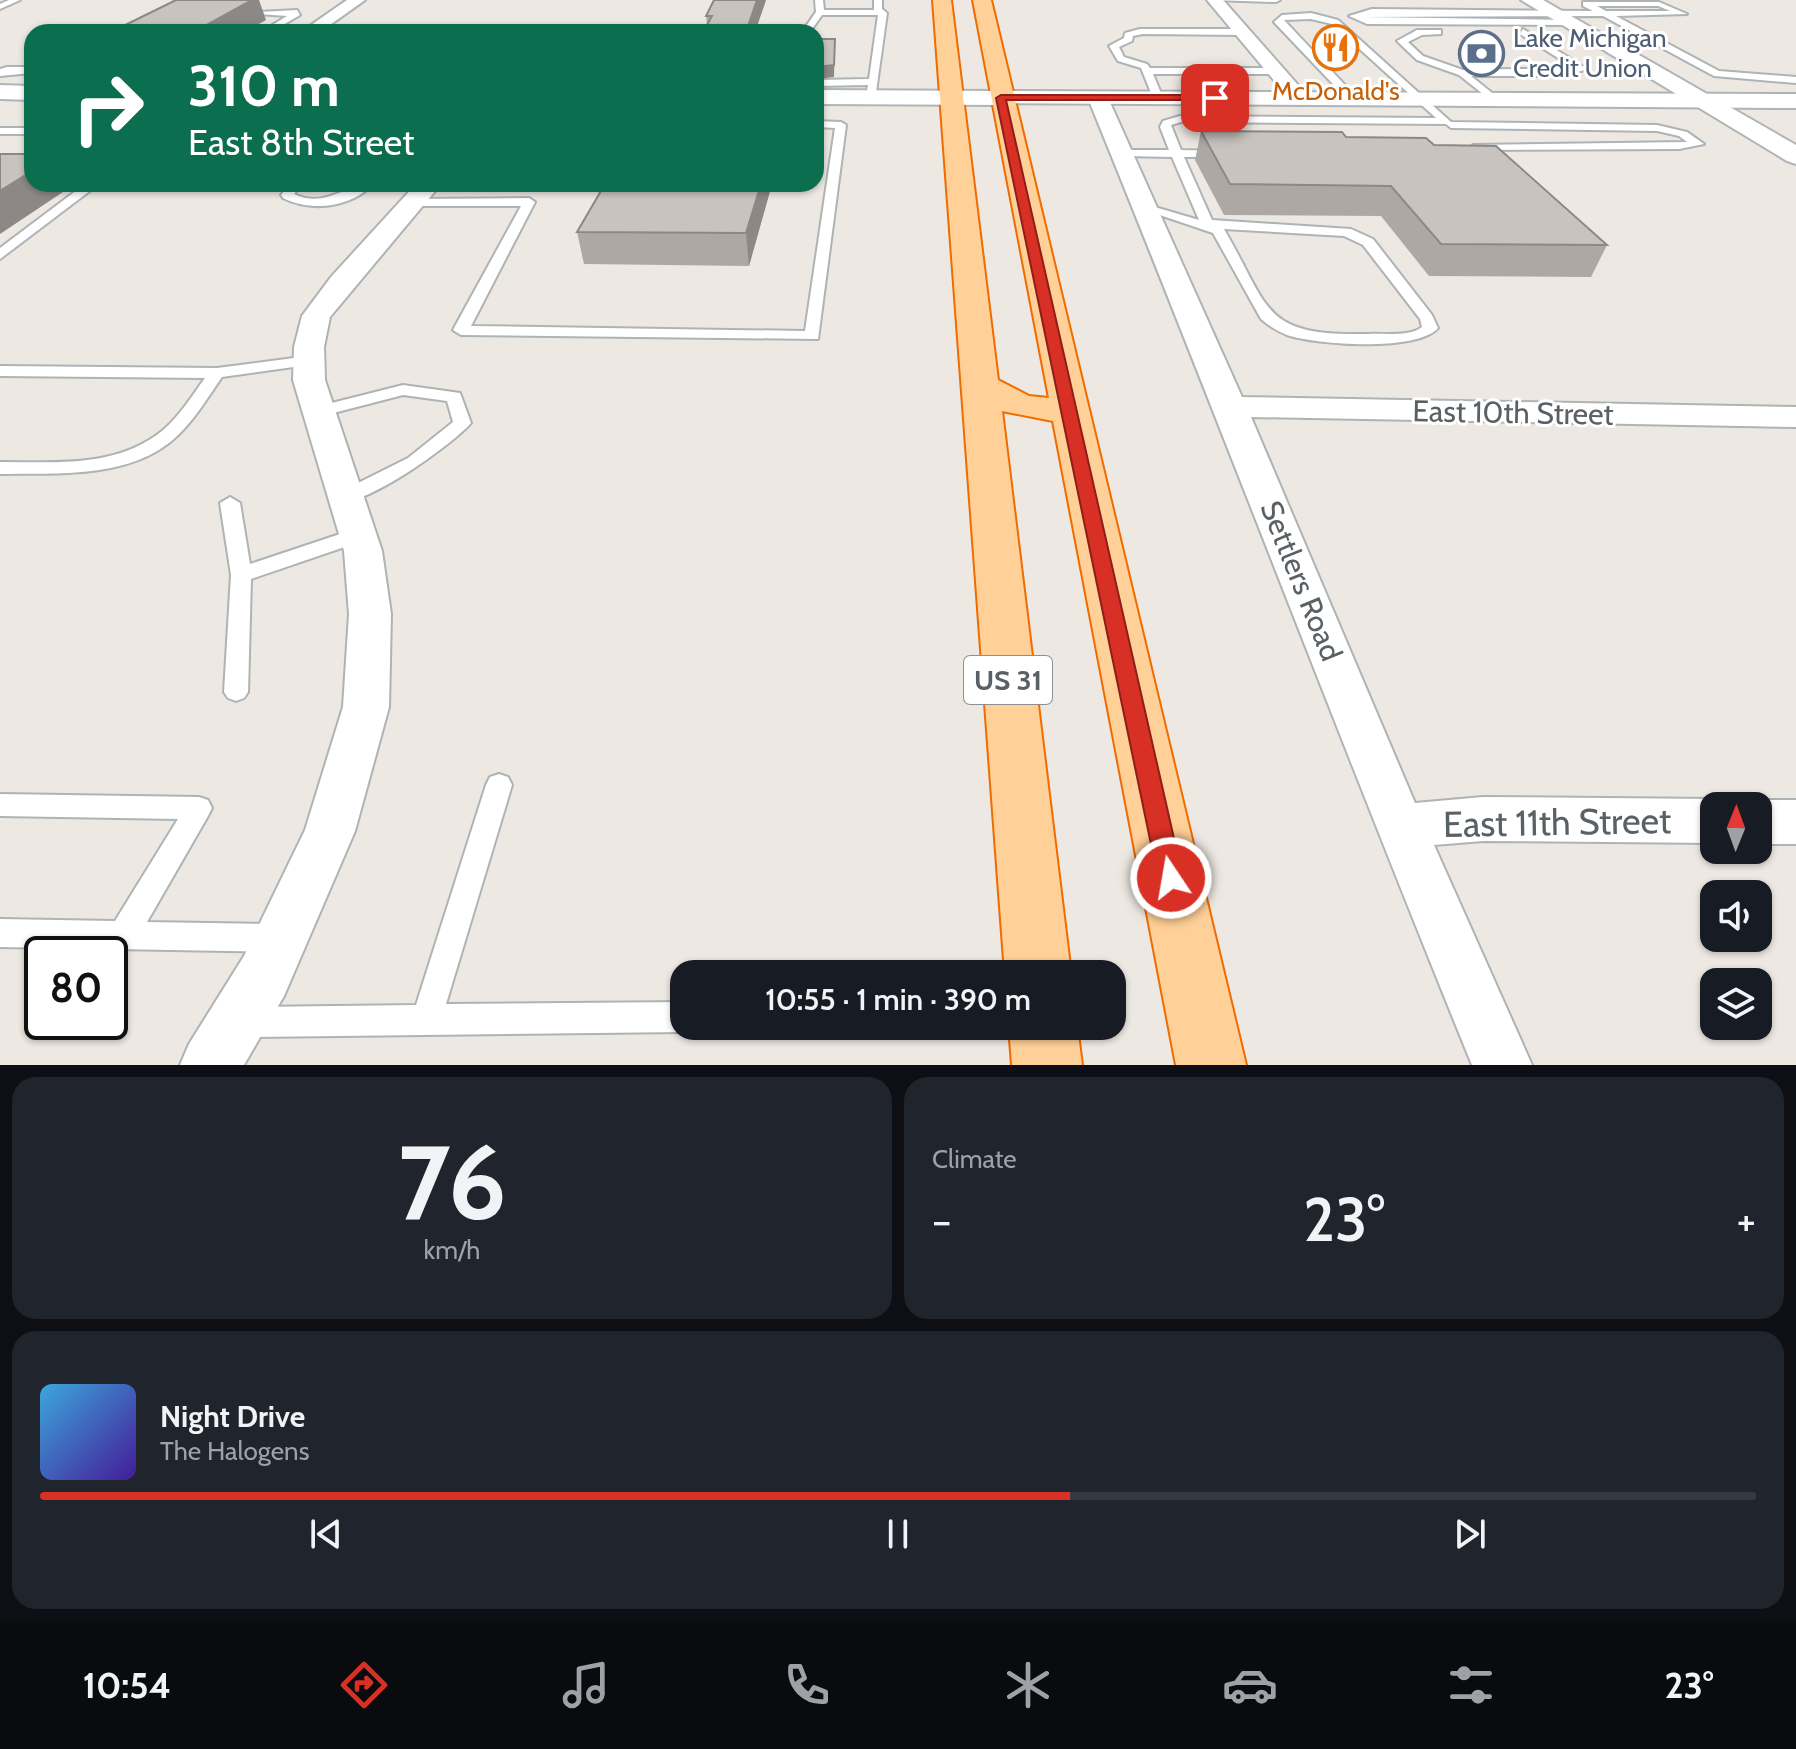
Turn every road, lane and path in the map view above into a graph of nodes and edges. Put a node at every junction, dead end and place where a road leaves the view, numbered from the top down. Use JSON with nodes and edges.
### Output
{"nodes":[{"id":1,"x":16,"y":0,"type":"edge"},
{"id":2,"x":357,"y":0,"type":"edge"},
{"id":3,"x":819,"y":0,"type":"edge"},
{"id":4,"x":878,"y":0,"type":"edge"},
{"id":5,"x":942,"y":0,"type":"edge"},
{"id":6,"x":970,"y":0,"type":"edge"},
{"id":7,"x":1276,"y":0,"type":"edge"},
{"id":8,"x":1528,"y":1,"type":"edge"},
{"id":9,"x":1223,"y":6,"type":"edge"},
{"id":10,"x":0,"y":7,"type":"edge"},
{"id":11,"x":984,"y":8,"type":"edge"},
{"id":12,"x":820,"y":12,"type":"junction"},
{"id":13,"x":246,"y":13,"type":"edge"},
{"id":14,"x":883,"y":13,"type":"junction"},
{"id":15,"x":1605,"y":14,"type":"junction"},
{"id":16,"x":1270,"y":16,"type":"dead end"},
{"id":17,"x":290,"y":17,"type":"junction"},
{"id":18,"x":1282,"y":18,"type":"junction"},
{"id":19,"x":1357,"y":19,"type":"junction"},
{"id":20,"x":1335,"y":22,"type":"junction"},
{"id":21,"x":315,"y":23,"type":"edge"},
{"id":22,"x":1568,"y":23,"type":"junction"},
{"id":23,"x":278,"y":24,"type":"edge"},
{"id":24,"x":812,"y":24,"type":"edge"},
{"id":25,"x":1242,"y":32,"type":"junction"},
{"id":26,"x":1523,"y":32,"type":"junction"},
{"id":27,"x":1129,"y":39,"type":"junction"},
{"id":28,"x":1141,"y":61,"type":"junction"},
{"id":29,"x":1274,"y":71,"type":"junction"},
{"id":30,"x":24,"y":72,"type":"edge"},
{"id":31,"x":1462,"y":73,"type":"junction"},
{"id":32,"x":24,"y":78,"type":"edge"},
{"id":33,"x":2,"y":79,"type":"edge"},
{"id":34,"x":1796,"y":80,"type":"edge"},
{"id":35,"x":824,"y":84,"type":"edge"},
{"id":36,"x":24,"y":89,"type":"edge"},
{"id":37,"x":872,"y":90,"type":"junction"},
{"id":38,"x":824,"y":97,"type":"edge"},
{"id":39,"x":845,"y":97,"type":"junction"},
{"id":40,"x":950,"y":97,"type":"junction"},
{"id":41,"x":1001,"y":98,"type":"junction"},
{"id":42,"x":1098,"y":98,"type":"junction"},
{"id":43,"x":1158,"y":98,"type":"junction"},
{"id":44,"x":1299,"y":98,"type":"junction"},
{"id":45,"x":1353,"y":99,"type":"junction"},
{"id":46,"x":1420,"y":99,"type":"junction"},
{"id":47,"x":1493,"y":99,"type":"junction"},
{"id":48,"x":1703,"y":101,"type":"junction"},
{"id":49,"x":1796,"y":101,"type":"edge"},
{"id":50,"x":1448,"y":123,"type":"junction"},
{"id":51,"x":824,"y":124,"type":"edge"},
{"id":52,"x":841,"y":125,"type":"junction"},
{"id":53,"x":0,"y":131,"type":"edge"},
{"id":54,"x":24,"y":131,"type":"edge"},
{"id":55,"x":1478,"y":152,"type":"junction"},
{"id":56,"x":1124,"y":153,"type":"junction"},
{"id":57,"x":1175,"y":153,"type":"junction"},
{"id":58,"x":1237,"y":154,"type":"edge"},
{"id":59,"x":1796,"y":156,"type":"edge"},
{"id":60,"x":1497,"y":164,"type":"edge"},
{"id":61,"x":83,"y":192,"type":"edge"},
{"id":62,"x":289,"y":192,"type":"edge"},
{"id":63,"x":359,"y":192,"type":"edge"},
{"id":64,"x":485,"y":192,"type":"edge"},
{"id":65,"x":421,"y":193,"type":"edge"},
{"id":66,"x":477,"y":202,"type":"junction"},
{"id":67,"x":1148,"y":209,"type":"junction"},
{"id":68,"x":1207,"y":224,"type":"junction"},
{"id":69,"x":0,"y":255,"type":"edge"},
{"id":70,"x":309,"y":361,"type":"junction"},
{"id":71,"x":0,"y":371,"type":"edge"},
{"id":72,"x":217,"y":373,"type":"junction"},
{"id":73,"x":979,"y":385,"type":"junction"},
{"id":74,"x":1230,"y":407,"type":"junction"},
{"id":75,"x":318,"y":412,"type":"junction"},
{"id":76,"x":1070,"y":412,"type":"junction"},
{"id":77,"x":1796,"y":417,"type":"edge"},
{"id":78,"x":0,"y":468,"type":"edge"},
{"id":79,"x":230,"y":503,"type":"dead end"},
{"id":80,"x":352,"y":516,"type":"junction"},
{"id":81,"x":241,"y":575,"type":"junction"},
{"id":82,"x":236,"y":692,"type":"dead end"},
{"id":83,"x":499,"y":785,"type":"dead end"},
{"id":84,"x":0,"y":805,"type":"edge"},
{"id":85,"x":1700,"y":821,"type":"edge"},
{"id":86,"x":1772,"y":822,"type":"edge"},
{"id":87,"x":1796,"y":822,"type":"edge"},
{"id":88,"x":1400,"y":826,"type":"junction"},
{"id":89,"x":0,"y":933,"type":"edge"},
{"id":90,"x":123,"y":935,"type":"junction"},
{"id":91,"x":281,"y":938,"type":"junction"},
{"id":92,"x":1037,"y":960,"type":"edge"},
{"id":93,"x":670,"y":1017,"type":"edge"},
{"id":94,"x":426,"y":1020,"type":"junction"},
{"id":95,"x":236,"y":1022,"type":"junction"},
{"id":96,"x":1044,"y":1040,"type":"edge"},
{"id":97,"x":210,"y":1065,"type":"edge"},
{"id":98,"x":1047,"y":1065,"type":"edge"},
{"id":99,"x":1211,"y":1065,"type":"edge"},
{"id":100,"x":1502,"y":1065,"type":"edge"}],
"edges":[{"from":1,"to":10,"type":"lane"},
{"from":2,"to":21,"type":"street"},
{"from":3,"to":12,"type":"lane"},
{"from":4,"to":14,"type":"lane"},
{"from":5,"to":40,"type":"highway","number":"US 31"},
{"from":6,"to":11,"type":"highway"},
{"from":7,"to":9,"type":"lane"},
{"from":8,"to":22,"type":"street"},
{"from":9,"to":25,"type":"street"},
{"from":11,"to":41,"type":"highway"},
{"from":12,"to":14,"type":"lane"},
{"from":12,"to":24,"type":"lane"},
{"from":13,"to":17,"type":"lane"},
{"from":14,"to":37,"type":"lane"},
{"from":15,"to":15,"type":"lane"},
{"from":15,"to":22,"type":"lane"},
{"from":15,"to":34,"type":"lane"},
{"from":16,"to":18,"type":"lane"},
{"from":17,"to":21,"type":"lane"},
{"from":17,"to":23,"type":"lane"},
{"from":18,"to":20,"type":"lane"},
{"from":18,"to":45,"type":"lane"},
{"from":19,"to":20,"type":"lane"},
{"from":19,"to":22,"type":"lane"},
{"from":19,"to":22,"type":"lane"},
{"from":20,"to":46,"type":"lane"},
{"from":22,"to":26,"type":"lane"},
{"from":22,"to":48,"type":"street"},
{"from":25,"to":27,"type":"lane"},
{"from":25,"to":29,"type":"street"},
{"from":26,"to":31,"type":"lane"},
{"from":26,"to":31,"type":"lane"},
{"from":27,"to":28,"type":"lane"},
{"from":27,"to":28,"type":"lane"},
{"from":28,"to":29,"type":"lane"},
{"from":28,"to":43,"type":"lane"},
{"from":29,"to":44,"type":"street"},
{"from":30,"to":33,"type":"lane"},
{"from":31,"to":47,"type":"lane"},
{"from":32,"to":33,"type":"lane"},
{"from":33,"to":36,"type":"street"},
{"from":35,"to":37,"type":"lane"},
{"from":37,"to":39,"type":"street"},
{"from":37,"to":40,"type":"street"},
{"from":38,"to":39,"type":"street"},
{"from":39,"to":52,"type":"lane"},
{"from":40,"to":41,"type":"street"},
{"from":40,"to":73,"type":"highway","number":"US 31"},
{"from":41,"to":42,"type":"street"},
{"from":41,"to":76,"type":"highway"},
{"from":42,"to":43,"type":"street"},
{"from":42,"to":56,"type":"street","name":"Settlers Road"},
{"from":43,"to":44,"type":"street"},
{"from":44,"to":45,"type":"street"},
{"from":45,"to":46,"type":"street"},
{"from":46,"to":47,"type":"street"},
{"from":46,"to":50,"type":"lane"},
{"from":47,"to":48,"type":"street"},
{"from":48,"to":49,"type":"street"},
{"from":48,"to":59,"type":"street"},
{"from":50,"to":55,"type":"lane"},
{"from":50,"to":55,"type":"lane"},
{"from":50,"to":57,"type":"lane"},
{"from":51,"to":52,"type":"lane"},
{"from":52,"to":66,"type":"lane"},
{"from":53,"to":54,"type":"lane"},
{"from":55,"to":60,"type":"lane"},
{"from":56,"to":57,"type":"lane"},
{"from":56,"to":67,"type":"street","name":"Settlers Road"},
{"from":57,"to":58,"type":"lane"},
{"from":57,"to":68,"type":"lane"},
{"from":61,"to":69,"type":"lane"},
{"from":62,"to":63,"type":"lane"},
{"from":64,"to":66,"type":"lane"},
{"from":65,"to":66,"type":"lane"},
{"from":65,"to":70,"type":"street"},
{"from":67,"to":68,"type":"lane"},
{"from":67,"to":74,"type":"street","name":"Settlers Road"},
{"from":68,"to":68,"type":"lane"},
{"from":70,"to":72,"type":"lane"},
{"from":70,"to":75,"type":"street"},
{"from":71,"to":72,"type":"lane"},
{"from":72,"to":78,"type":"lane"},
{"from":73,"to":76,"type":"highway"},
{"from":73,"to":92,"type":"highway","number":"US 31"},
{"from":74,"to":77,"type":"street","name":"East 10th Street"},
{"from":74,"to":88,"type":"street","name":"Settlers Road"},
{"from":75,"to":80,"type":"street"},
{"from":75,"to":80,"type":"lane"},
{"from":76,"to":99,"type":"highway"},
{"from":79,"to":81,"type":"lane"},
{"from":80,"to":81,"type":"lane"},
{"from":80,"to":91,"type":"street"},
{"from":81,"to":82,"type":"lane"},
{"from":83,"to":94,"type":"lane"},
{"from":84,"to":90,"type":"lane"},
{"from":85,"to":88,"type":"street","name":"East 11th Street"},
{"from":86,"to":87,"type":"street"},
{"from":88,"to":100,"type":"street","name":"Settlers Road"},
{"from":89,"to":90,"type":"lane"},
{"from":90,"to":91,"type":"lane"},
{"from":91,"to":95,"type":"street"},
{"from":93,"to":94,"type":"lane"},
{"from":94,"to":95,"type":"lane"},
{"from":95,"to":97,"type":"street"},
{"from":96,"to":98,"type":"highway"}]}
